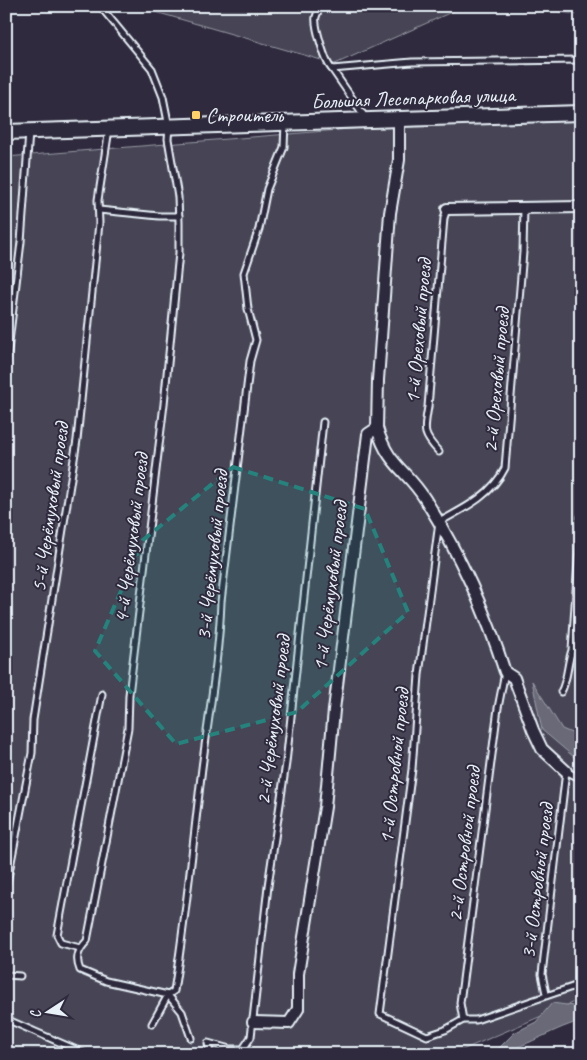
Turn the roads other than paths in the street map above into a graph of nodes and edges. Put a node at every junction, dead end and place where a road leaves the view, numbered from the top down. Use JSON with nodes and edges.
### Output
{"nodes":[{"id":1,"x":100,"y":6,"type":"edge"},
{"id":2,"x":321,"y":6,"type":"edge"},
{"id":3,"x":581,"y":60,"type":"edge"},
{"id":4,"x":332,"y":68,"type":"junction"},
{"id":5,"x":581,"y":113,"type":"edge"},
{"id":6,"x":399,"y":119,"type":"junction"},
{"id":7,"x":367,"y":120,"type":"junction"},
{"id":8,"x":285,"y":123,"type":"junction"},
{"id":9,"x":169,"y":127,"type":"junction"},
{"id":10,"x":109,"y":128,"type":"junction"},
{"id":11,"x":29,"y":131,"type":"junction"},
{"id":12,"x":6,"y":132,"type":"edge"},
{"id":13,"x":524,"y":207,"type":"junction"},
{"id":14,"x":581,"y":207,"type":"edge"},
{"id":15,"x":447,"y":209,"type":"joint"},
{"id":16,"x":99,"y":210,"type":"junction"},
{"id":17,"x":179,"y":216,"type":"junction"},
{"id":18,"x":6,"y":367,"type":"edge"},
{"id":19,"x":323,"y":422,"type":"dead end"},
{"id":20,"x":377,"y":428,"type":"junction"},
{"id":21,"x":439,"y":452,"type":"dead end"},
{"id":22,"x":581,"y":517,"type":"edge"},
{"id":23,"x":439,"y":522,"type":"junction"},
{"id":24,"x":505,"y":672,"type":"junction"},
{"id":25,"x":561,"y":692,"type":"dead end"},
{"id":26,"x":102,"y":694,"type":"dead end"},
{"id":27,"x":566,"y":771,"type":"junction"},
{"id":28,"x":581,"y":779,"type":"edge"},
{"id":29,"x":6,"y":888,"type":"edge"},
{"id":30,"x":80,"y":948,"type":"junction"},
{"id":31,"x":6,"y":975,"type":"edge"},
{"id":32,"x":20,"y":976,"type":"dead end"},
{"id":33,"x":581,"y":984,"type":"edge"},
{"id":34,"x":546,"y":994,"type":"junction"},
{"id":35,"x":168,"y":995,"type":"junction"},
{"id":36,"x":6,"y":1019,"type":"edge"},
{"id":37,"x":463,"y":1020,"type":"junction"},
{"id":38,"x":253,"y":1022,"type":"junction"},
{"id":39,"x":152,"y":1024,"type":"dead end"},
{"id":40,"x":191,"y":1038,"type":"dead end"},
{"id":41,"x":86,"y":1054,"type":"edge"},
{"id":42,"x":210,"y":1054,"type":"edge"}],
"edges":[{"from":1,"to":9,"type":"lane","name":"4-й Черёмуховый проезд"},
{"from":2,"to":4,"type":"lane"},
{"from":3,"to":4,"type":"lane"},
{"from":4,"to":7,"type":"lane"},
{"from":5,"to":6,"type":"main road","name":"Большая Лесопарковая улица"},
{"from":6,"to":7,"type":"main road","name":"Большая Лесопарковая улица"},
{"from":6,"to":20,"type":"street","name":"1-й Черёмуховый проезд"},
{"from":7,"to":8,"type":"main road","name":"Большая Лесопарковая улица"},
{"from":8,"to":9,"type":"main road","name":"Большая Лесопарковая улица"},
{"from":8,"to":35,"type":"lane","name":"3-й Черёмуховый проезд"},
{"from":9,"to":10,"type":"main road","name":"Большая Лесопарковая улица"},
{"from":9,"to":17,"type":"lane","name":"4-й Черёмуховый проезд"},
{"from":10,"to":11,"type":"main road","name":"Большая Лесопарковая улица"},
{"from":10,"to":16,"type":"lane","name":"5-й Черёмуховый проезд"},
{"from":11,"to":12,"type":"main road","name":"Большая Лесопарковая улица"},
{"from":11,"to":18,"type":"lane"},
{"from":13,"to":14,"type":"street"},
{"from":13,"to":15,"type":"street"},
{"from":13,"to":23,"type":"lane","name":"2-й Ореховый проезд"},
{"from":15,"to":21,"type":"lane","name":"1-й Ореховый проезд"},
{"from":16,"to":17,"type":"lane"},
{"from":16,"to":29,"type":"lane","name":"5-й Черёмуховый проезд"},
{"from":17,"to":30,"type":"lane","name":"4-й Черёмуховый проезд"},
{"from":19,"to":38,"type":"lane","name":"2-й Черёмуховый проезд"},
{"from":20,"to":23,"type":"street"},
{"from":20,"to":38,"type":"street","name":"1-й Черёмуховый проезд"},
{"from":22,"to":25,"type":"lane"},
{"from":23,"to":24,"type":"street"},
{"from":23,"to":37,"type":"lane","name":"1-й Островной проезд"},
{"from":24,"to":27,"type":"street"},
{"from":24,"to":37,"type":"lane","name":"2-й Островной проезд"},
{"from":26,"to":30,"type":"lane"},
{"from":27,"to":28,"type":"lane"},
{"from":27,"to":34,"type":"lane","name":"3-й Островной проезд"},
{"from":30,"to":35,"type":"lane"},
{"from":31,"to":32,"type":"lane"},
{"from":33,"to":34,"type":"lane"},
{"from":34,"to":37,"type":"lane"},
{"from":35,"to":39,"type":"lane","name":"3-й Черёмуховый проезд"},
{"from":35,"to":40,"type":"lane"},
{"from":36,"to":41,"type":"lane"},
{"from":38,"to":42,"type":"lane","name":"2-й Черёмуховый проезд"}]}
